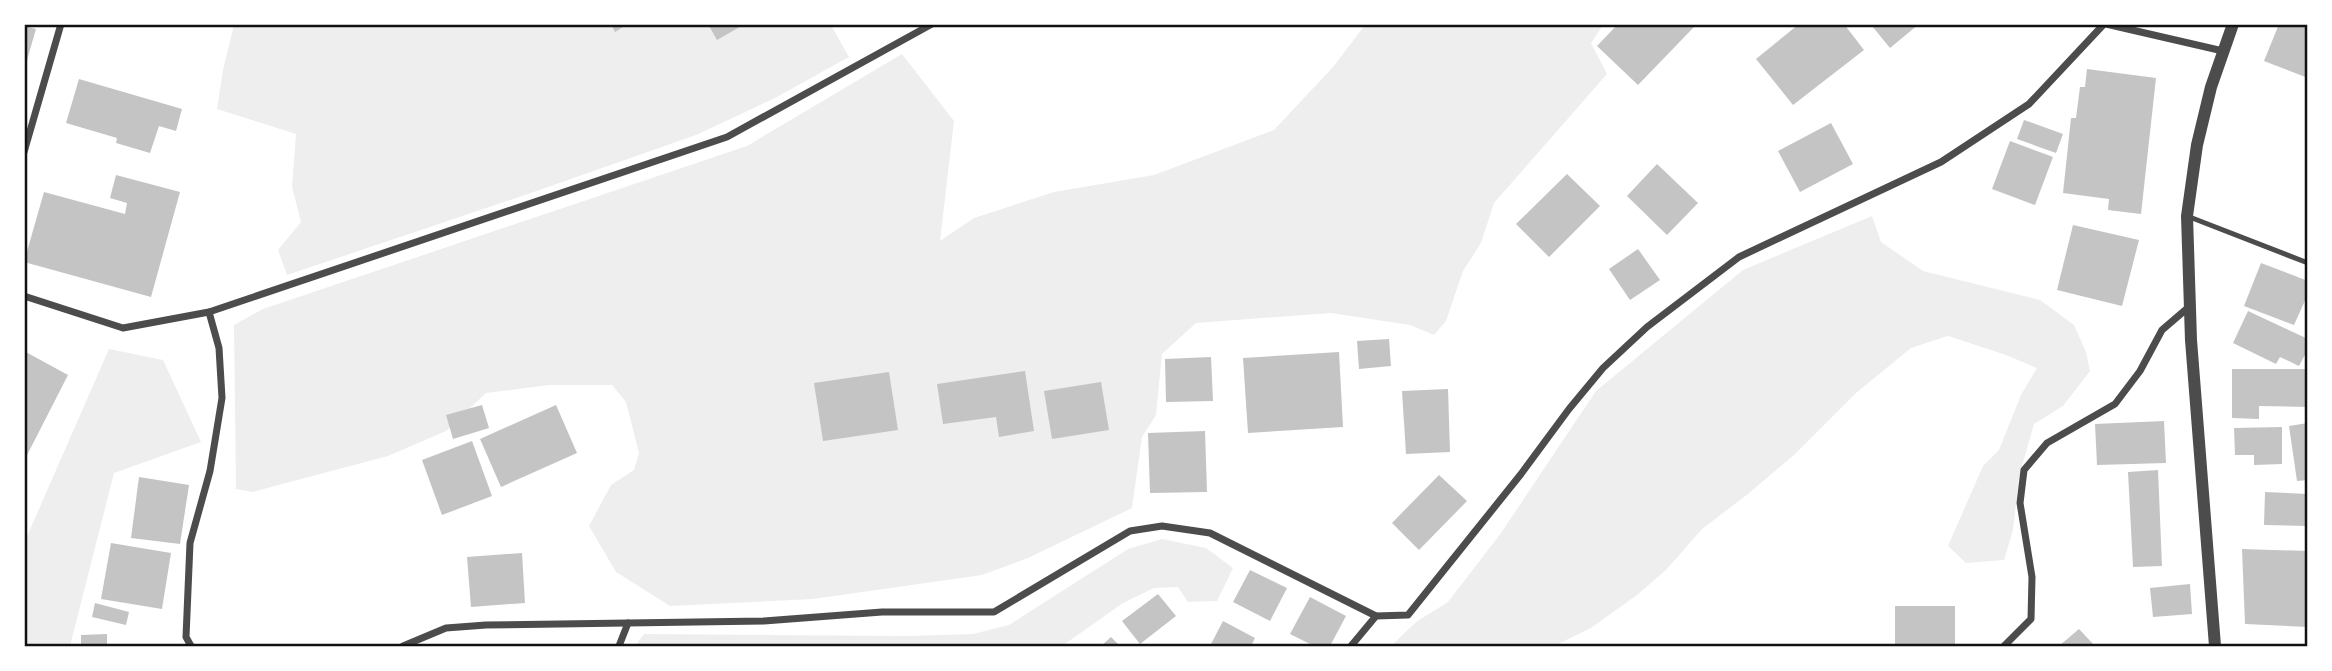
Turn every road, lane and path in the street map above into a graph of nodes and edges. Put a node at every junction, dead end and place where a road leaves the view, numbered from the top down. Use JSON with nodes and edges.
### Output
{"nodes":[{"id":1,"x":61,"y":24,"type":"edge"},
{"id":2,"x":932,"y":24,"type":"edge"},
{"id":3,"x":2105,"y":24,"type":"edge"},
{"id":4,"x":2232,"y":24,"type":"edge"},
{"id":5,"x":2223,"y":51,"type":"junction"},
{"id":6,"x":24,"y":152,"type":"edge"},
{"id":7,"x":2187,"y":216,"type":"junction"},
{"id":8,"x":2308,"y":263,"type":"edge"},
{"id":9,"x":24,"y":296,"type":"edge"},
{"id":10,"x":2190,"y":306,"type":"junction"},
{"id":11,"x":209,"y":312,"type":"junction"},
{"id":12,"x":1376,"y":617,"type":"junction"},
{"id":13,"x":628,"y":623,"type":"junction"},
{"id":14,"x":191,"y":646,"type":"edge"},
{"id":15,"x":403,"y":646,"type":"edge"},
{"id":16,"x":619,"y":646,"type":"edge"},
{"id":17,"x":1351,"y":646,"type":"edge"},
{"id":18,"x":2004,"y":646,"type":"edge"},
{"id":19,"x":2215,"y":646,"type":"edge"}],
"edges":[{"from":1,"to":6,"type":"street"},
{"from":2,"to":11,"type":"street"},
{"from":3,"to":5,"type":"street"},
{"from":3,"to":12,"type":"street"},
{"from":4,"to":5,"type":"street"},
{"from":5,"to":7,"type":"street"},
{"from":7,"to":8,"type":"lane"},
{"from":7,"to":10,"type":"street"},
{"from":9,"to":11,"type":"street"},
{"from":10,"to":18,"type":"street"},
{"from":10,"to":19,"type":"street"},
{"from":11,"to":14,"type":"street"},
{"from":12,"to":13,"type":"street"},
{"from":12,"to":17,"type":"street"},
{"from":13,"to":15,"type":"street"},
{"from":13,"to":16,"type":"street"}]}
